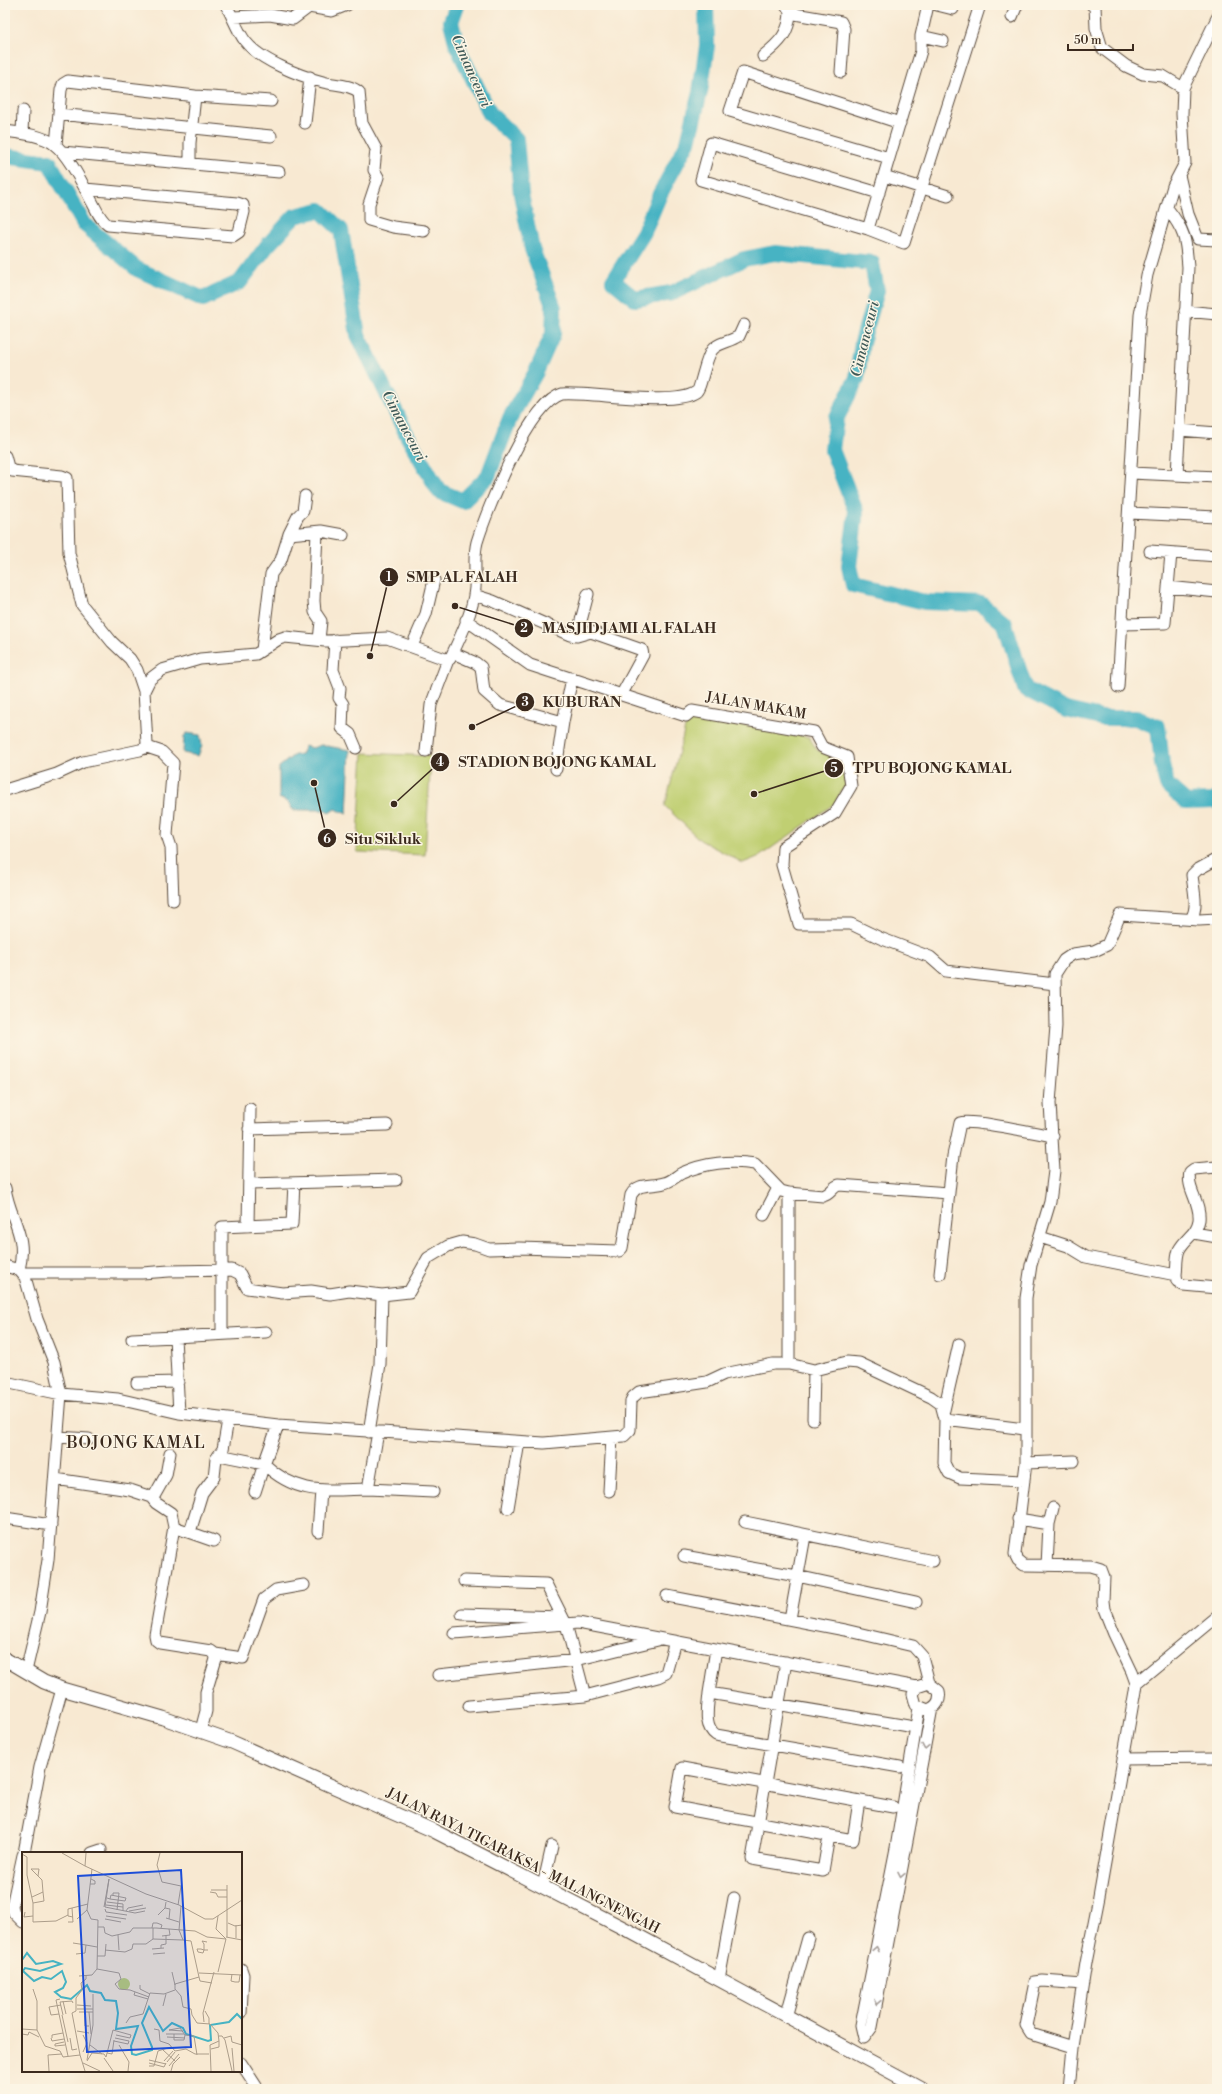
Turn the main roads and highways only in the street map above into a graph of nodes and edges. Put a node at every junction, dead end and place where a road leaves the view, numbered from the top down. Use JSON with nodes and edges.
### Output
{"nodes":[{"id":1,"x":5,"y":1660,"type":"edge"},
{"id":2,"x":922,"y":2089,"type":"edge"}],
"edges":[{"from":1,"to":2,"type":"main road","name":"JALAN RAYA TIGARAKSA - MALANGNENGAH"}]}
